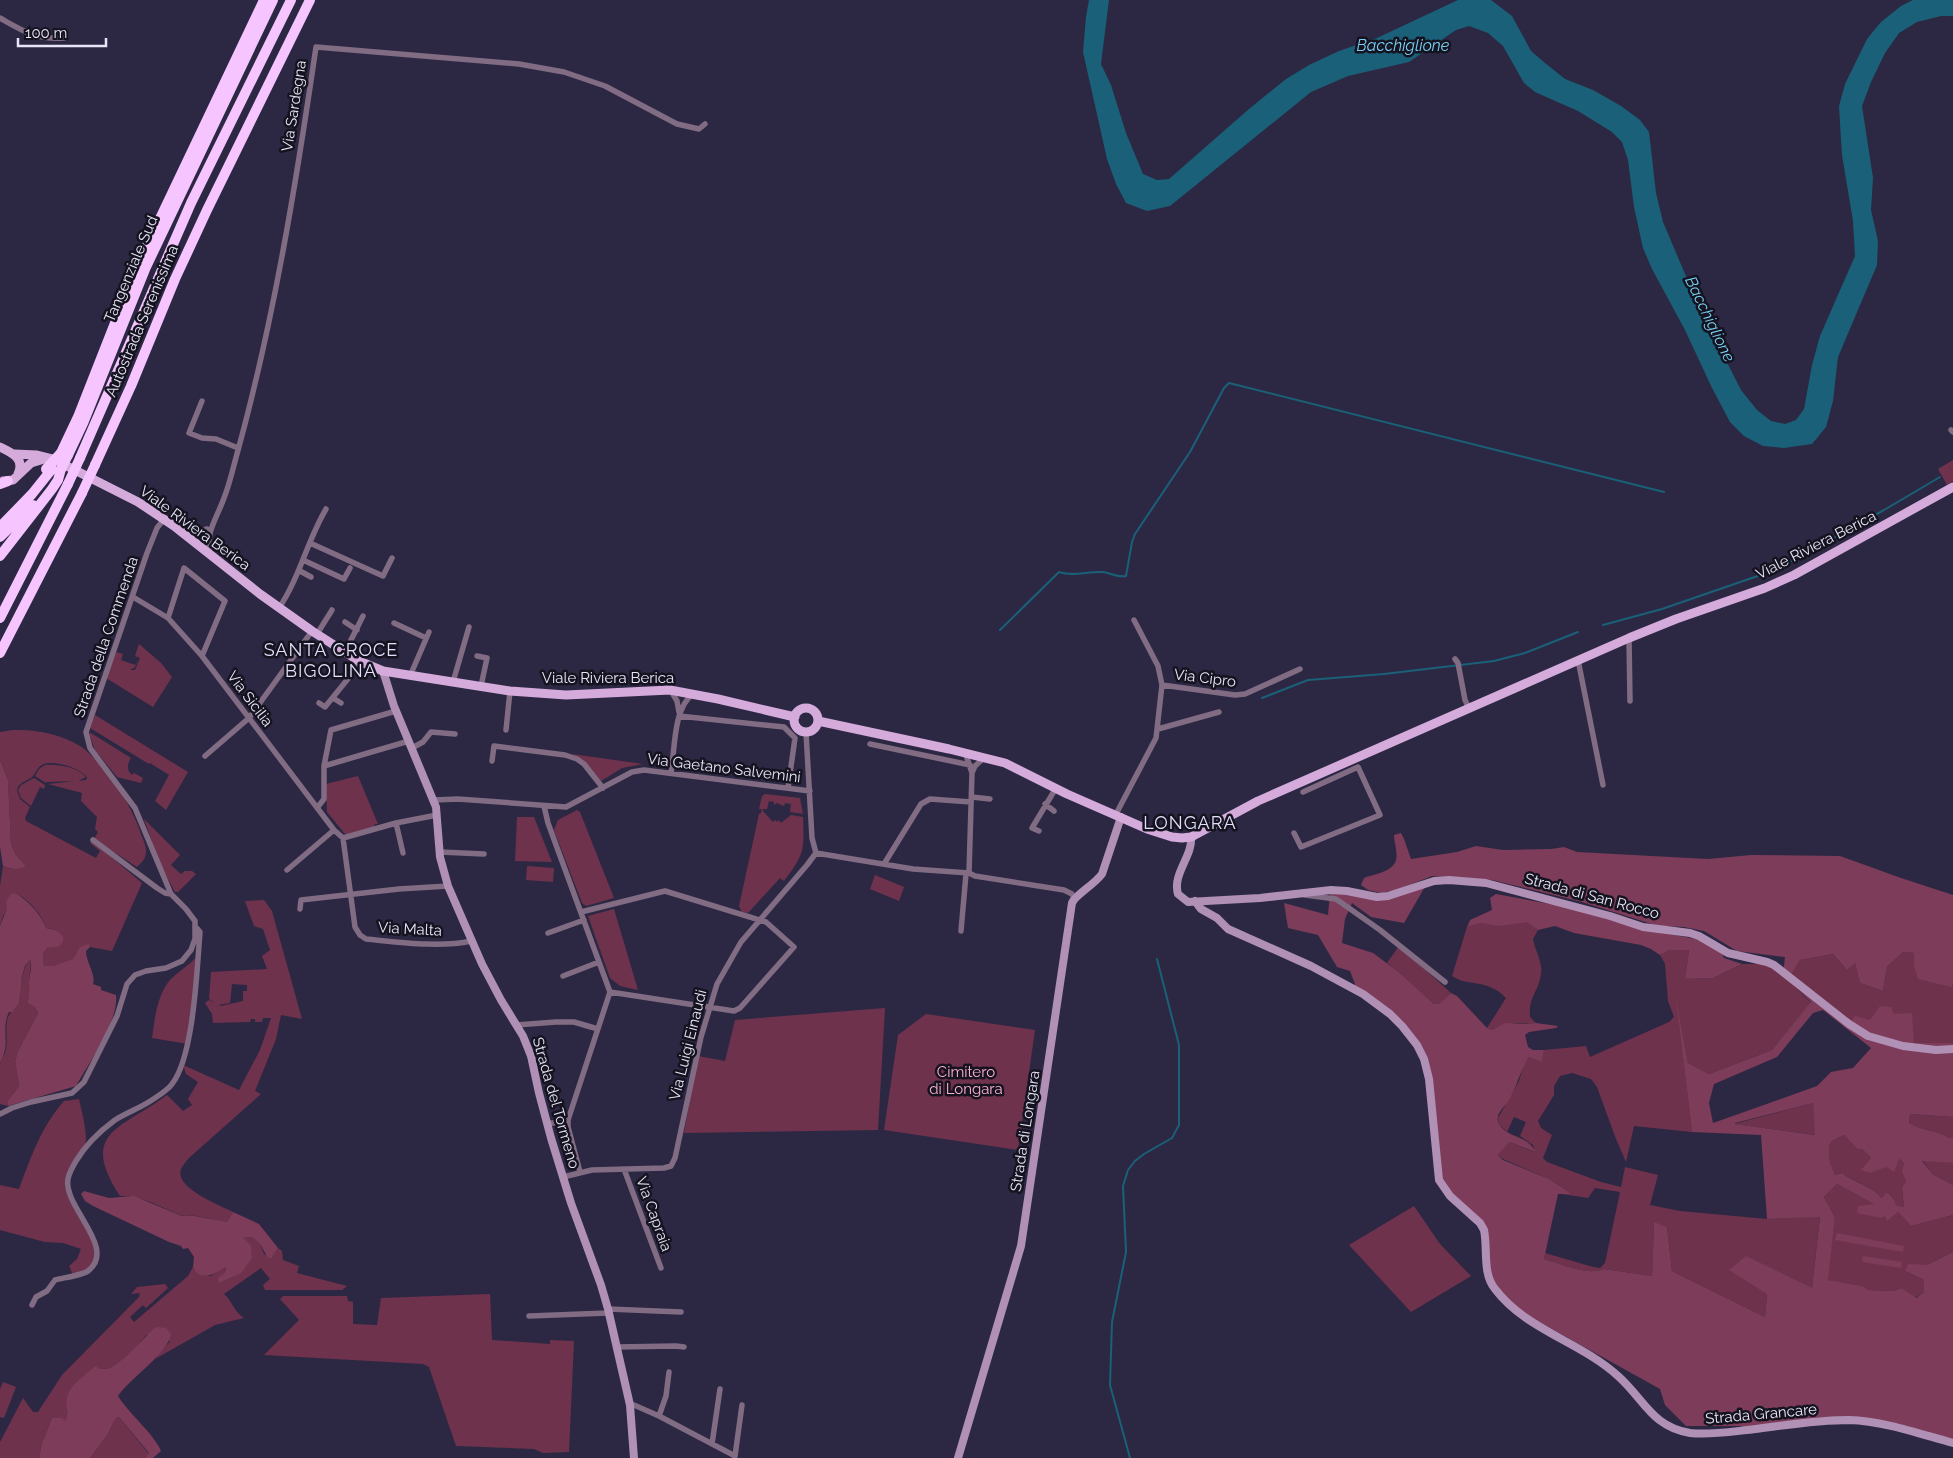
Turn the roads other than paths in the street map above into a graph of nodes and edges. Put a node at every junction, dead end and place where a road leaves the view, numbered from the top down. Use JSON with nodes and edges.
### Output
{"nodes":[{"id":1,"x":264,"y":0,"type":"edge"},
{"id":2,"x":273,"y":0,"type":"edge"},
{"id":3,"x":291,"y":0,"type":"edge"},
{"id":4,"x":310,"y":0,"type":"edge"},
{"id":5,"x":0,"y":18,"type":"edge"},
{"id":6,"x":64,"y":38,"type":"dead end"},
{"id":7,"x":705,"y":124,"type":"dead end"},
{"id":8,"x":202,"y":401,"type":"dead end"},
{"id":9,"x":0,"y":447,"type":"edge"},
{"id":10,"x":238,"y":448,"type":"junction"},
{"id":11,"x":0,"y":452,"type":"edge"},
{"id":12,"x":12,"y":453,"type":"junction"},
{"id":13,"x":65,"y":454,"type":"junction"},
{"id":14,"x":52,"y":466,"type":"junction"},
{"id":15,"x":6,"y":481,"type":"edge"},
{"id":16,"x":1953,"y":487,"type":"edge"},
{"id":17,"x":326,"y":509,"type":"dead end"},
{"id":18,"x":0,"y":516,"type":"edge"},
{"id":19,"x":164,"y":519,"type":"junction"},
{"id":20,"x":212,"y":524,"type":"junction"},
{"id":21,"x":0,"y":526,"type":"edge"},
{"id":22,"x":206,"y":529,"type":"junction"},
{"id":23,"x":179,"y":531,"type":"junction"},
{"id":24,"x":0,"y":537,"type":"edge"},
{"id":25,"x":209,"y":540,"type":"junction"},
{"id":26,"x":310,"y":543,"type":"junction"},
{"id":27,"x":199,"y":546,"type":"junction"},
{"id":28,"x":210,"y":555,"type":"junction"},
{"id":29,"x":0,"y":556,"type":"edge"},
{"id":30,"x":392,"y":558,"type":"dead end"},
{"id":31,"x":303,"y":560,"type":"junction"},
{"id":32,"x":350,"y":568,"type":"dead end"},
{"id":33,"x":300,"y":571,"type":"junction"},
{"id":34,"x":311,"y":577,"type":"dead end"},
{"id":35,"x":133,"y":597,"type":"junction"},
{"id":36,"x":279,"y":608,"type":"junction"},
{"id":37,"x":332,"y":610,"type":"dead end"},
{"id":38,"x":363,"y":616,"type":"dead end"},
{"id":39,"x":0,"y":618,"type":"edge"},
{"id":40,"x":168,"y":618,"type":"junction"},
{"id":41,"x":1134,"y":620,"type":"dead end"},
{"id":42,"x":345,"y":622,"type":"dead end"},
{"id":43,"x":394,"y":623,"type":"dead end"},
{"id":44,"x":469,"y":627,"type":"dead end"},
{"id":45,"x":357,"y":630,"type":"junction"},
{"id":46,"x":429,"y":632,"type":"dead end"},
{"id":47,"x":314,"y":633,"type":"junction"},
{"id":48,"x":426,"y":638,"type":"junction"},
{"id":49,"x":1629,"y":638,"type":"junction"},
{"id":50,"x":345,"y":652,"type":"junction"},
{"id":51,"x":0,"y":653,"type":"edge"},
{"id":52,"x":202,"y":656,"type":"junction"},
{"id":53,"x":477,"y":656,"type":"dead end"},
{"id":54,"x":359,"y":660,"type":"junction"},
{"id":55,"x":1578,"y":660,"type":"junction"},
{"id":56,"x":1456,"y":661,"type":"dead end"},
{"id":57,"x":1300,"y":669,"type":"dead end"},
{"id":58,"x":383,"y":671,"type":"junction"},
{"id":59,"x":410,"y":676,"type":"junction"},
{"id":60,"x":453,"y":682,"type":"junction"},
{"id":61,"x":1162,"y":685,"type":"junction"},
{"id":62,"x":481,"y":686,"type":"junction"},
{"id":63,"x":670,"y":690,"type":"junction"},
{"id":64,"x":510,"y":691,"type":"junction"},
{"id":65,"x":693,"y":694,"type":"junction"},
{"id":66,"x":333,"y":698,"type":"junction"},
{"id":67,"x":1630,"y":701,"type":"dead end"},
{"id":68,"x":319,"y":703,"type":"dead end"},
{"id":69,"x":341,"y":703,"type":"dead end"},
{"id":70,"x":1469,"y":708,"type":"junction"},
{"id":71,"x":396,"y":711,"type":"junction"},
{"id":72,"x":1219,"y":712,"type":"dead end"},
{"id":73,"x":679,"y":714,"type":"junction"},
{"id":74,"x":795,"y":717,"type":"junction"},
{"id":75,"x":249,"y":718,"type":"junction"},
{"id":76,"x":818,"y":721,"type":"junction"},
{"id":77,"x":506,"y":730,"type":"dead end"},
{"id":78,"x":1158,"y":730,"type":"junction"},
{"id":79,"x":806,"y":732,"type":"junction"},
{"id":80,"x":455,"y":734,"type":"dead end"},
{"id":81,"x":870,"y":744,"type":"dead end"},
{"id":82,"x":411,"y":745,"type":"junction"},
{"id":83,"x":965,"y":752,"type":"junction"},
{"id":84,"x":205,"y":756,"type":"dead end"},
{"id":85,"x":985,"y":757,"type":"junction"},
{"id":86,"x":492,"y":761,"type":"dead end"},
{"id":87,"x":1356,"y":763,"type":"junction"},
{"id":88,"x":970,"y":765,"type":"junction"},
{"id":89,"x":324,"y":766,"type":"junction"},
{"id":90,"x":671,"y":773,"type":"junction"},
{"id":91,"x":972,"y":773,"type":"junction"},
{"id":92,"x":1603,"y":785,"type":"dead end"},
{"id":93,"x":603,"y":788,"type":"junction"},
{"id":94,"x":788,"y":788,"type":"junction"},
{"id":95,"x":1056,"y":788,"type":"junction"},
{"id":96,"x":810,"y":791,"type":"junction"},
{"id":97,"x":1302,"y":792,"type":"dead end"},
{"id":98,"x":990,"y":799,"type":"dead end"},
{"id":99,"x":434,"y":800,"type":"junction"},
{"id":100,"x":972,"y":800,"type":"junction"},
{"id":101,"x":1045,"y":804,"type":"junction"},
{"id":102,"x":544,"y":806,"type":"junction"},
{"id":103,"x":317,"y":808,"type":"junction"},
{"id":104,"x":1054,"y":811,"type":"dead end"},
{"id":105,"x":437,"y":815,"type":"junction"},
{"id":106,"x":1119,"y":815,"type":"junction"},
{"id":107,"x":396,"y":823,"type":"junction"},
{"id":108,"x":334,"y":830,"type":"junction"},
{"id":109,"x":1039,"y":831,"type":"dead end"},
{"id":110,"x":1294,"y":833,"type":"dead end"},
{"id":111,"x":1191,"y":837,"type":"junction"},
{"id":112,"x":343,"y":838,"type":"junction"},
{"id":113,"x":93,"y":840,"type":"dead end"},
{"id":114,"x":440,"y":852,"type":"junction"},
{"id":115,"x":816,"y":852,"type":"junction"},
{"id":116,"x":403,"y":853,"type":"dead end"},
{"id":117,"x":484,"y":854,"type":"dead end"},
{"id":118,"x":884,"y":864,"type":"junction"},
{"id":119,"x":287,"y":870,"type":"dead end"},
{"id":120,"x":968,"y":873,"type":"junction"},
{"id":121,"x":448,"y":886,"type":"junction"},
{"id":122,"x":171,"y":894,"type":"junction"},
{"id":123,"x":1298,"y":894,"type":"junction"},
{"id":124,"x":350,"y":896,"type":"junction"},
{"id":125,"x":1074,"y":899,"type":"junction"},
{"id":126,"x":1195,"y":901,"type":"junction"},
{"id":127,"x":300,"y":909,"type":"dead end"},
{"id":128,"x":581,"y":912,"type":"junction"},
{"id":129,"x":584,"y":920,"type":"junction"},
{"id":130,"x":759,"y":921,"type":"junction"},
{"id":131,"x":195,"y":926,"type":"junction"},
{"id":132,"x":960,"y":932,"type":"dead end"},
{"id":133,"x":548,"y":933,"type":"dead end"},
{"id":134,"x":471,"y":941,"type":"junction"},
{"id":135,"x":599,"y":962,"type":"junction"},
{"id":136,"x":563,"y":976,"type":"dead end"},
{"id":137,"x":1445,"y":982,"type":"dead end"},
{"id":138,"x":610,"y":992,"type":"junction"},
{"id":139,"x":710,"y":1008,"type":"junction"},
{"id":140,"x":516,"y":1026,"type":"junction"},
{"id":141,"x":598,"y":1029,"type":"junction"},
{"id":142,"x":1953,"y":1049,"type":"edge"},
{"id":143,"x":0,"y":1114,"type":"edge"},
{"id":144,"x":568,"y":1120,"type":"junction"},
{"id":145,"x":547,"y":1124,"type":"junction"},
{"id":146,"x":624,"y":1169,"type":"junction"},
{"id":147,"x":580,"y":1172,"type":"junction"},
{"id":148,"x":563,"y":1177,"type":"junction"},
{"id":149,"x":661,"y":1268,"type":"dead end"},
{"id":150,"x":32,"y":1306,"type":"dead end"},
{"id":151,"x":608,"y":1311,"type":"junction"},
{"id":152,"x":681,"y":1312,"type":"dead end"},
{"id":153,"x":529,"y":1316,"type":"dead end"},
{"id":154,"x":684,"y":1347,"type":"dead end"},
{"id":155,"x":616,"y":1348,"type":"junction"},
{"id":156,"x":670,"y":1372,"type":"dead end"},
{"id":157,"x":720,"y":1389,"type":"dead end"},
{"id":158,"x":630,"y":1405,"type":"junction"},
{"id":159,"x":742,"y":1405,"type":"dead end"},
{"id":160,"x":659,"y":1416,"type":"junction"},
{"id":161,"x":1953,"y":1443,"type":"edge"},
{"id":162,"x":712,"y":1444,"type":"junction"},
{"id":163,"x":634,"y":1458,"type":"edge"},
{"id":164,"x":958,"y":1458,"type":"edge"}],
"edges":[{"from":1,"to":13,"type":"highway","name":"Tangenziale Sud"},
{"from":2,"to":13,"type":"highway","name":"Tangenziale Sud"},
{"from":3,"to":39,"type":"highway","name":"Autostrada Serenissima","bridge":true},
{"from":4,"to":51,"type":"highway","name":"Autostrada Serenissima","bridge":true},
{"from":5,"to":6,"type":"street"},
{"from":7,"to":10,"type":"street","name":"Via Sardegna"},
{"from":8,"to":10,"type":"street"},
{"from":9,"to":12,"type":"main road","name":"Viale Riviera Berica"},
{"from":10,"to":20,"type":"street","name":"Via Sardegna"},
{"from":11,"to":12,"type":"main road","name":"Viale Riviera Berica"},
{"from":12,"to":14,"type":"main road","name":"Viale Riviera Berica"},
{"from":12,"to":15,"type":"main road"},
{"from":13,"to":14,"type":"highway","bridge":true},
{"from":13,"to":14,"type":"highway","name":"Tangenziale Sud","bridge":true},
{"from":14,"to":15,"type":"main road"},
{"from":14,"to":18,"type":"highway"},
{"from":14,"to":19,"type":"main road","name":"Viale Riviera Berica"},
{"from":14,"to":21,"type":"highway","name":"Tangenziale Sud"},
{"from":14,"to":24,"type":"highway","name":"Tangenziale Sud"},
{"from":14,"to":29,"type":"highway"},
{"from":16,"to":49,"type":"main road","name":"Viale Riviera Berica"},
{"from":17,"to":26,"type":"street"},
{"from":19,"to":23,"type":"main road","name":"Viale Riviera Berica"},
{"from":19,"to":35,"type":"street","name":"Strada della Commenda"},
{"from":20,"to":22,"type":"street","name":"Via Sardegna"},
{"from":20,"to":25,"type":"street","name":"Via Sardegna"},
{"from":22,"to":23,"type":"street"},
{"from":22,"to":27,"type":"street","name":"Via Sardegna"},
{"from":23,"to":27,"type":"main road","name":"Viale Riviera Berica"},
{"from":25,"to":27,"type":"street"},
{"from":25,"to":28,"type":"street","name":"Via Sardegna"},
{"from":26,"to":30,"type":"street"},
{"from":26,"to":31,"type":"street"},
{"from":27,"to":28,"type":"main road","name":"Viale Riviera Berica"},
{"from":28,"to":36,"type":"main road","name":"Viale Riviera Berica"},
{"from":31,"to":32,"type":"street"},
{"from":31,"to":33,"type":"street"},
{"from":33,"to":34,"type":"street"},
{"from":33,"to":36,"type":"street"},
{"from":35,"to":40,"type":"street","name":"Via Sicilia"},
{"from":35,"to":122,"type":"street","name":"Strada della Commenda"},
{"from":36,"to":47,"type":"main road","name":"Viale Riviera Berica"},
{"from":37,"to":47,"type":"street"},
{"from":38,"to":45,"type":"street"},
{"from":40,"to":52,"type":"street","name":"Via Sicilia"},
{"from":40,"to":52,"type":"street"},
{"from":41,"to":61,"type":"street","name":"Via Cipro"},
{"from":42,"to":45,"type":"street"},
{"from":43,"to":48,"type":"street"},
{"from":44,"to":60,"type":"street"},
{"from":45,"to":50,"type":"street"},
{"from":46,"to":48,"type":"street"},
{"from":47,"to":50,"type":"main road","name":"Viale Riviera Berica"},
{"from":47,"to":75,"type":"street"},
{"from":48,"to":59,"type":"street"},
{"from":49,"to":55,"type":"main road","name":"Viale Riviera Berica"},
{"from":49,"to":67,"type":"street"},
{"from":50,"to":54,"type":"main road","name":"Viale Riviera Berica"},
{"from":52,"to":75,"type":"street","name":"Via Sicilia"},
{"from":53,"to":62,"type":"street"},
{"from":54,"to":58,"type":"main road","name":"Viale Riviera Berica"},
{"from":54,"to":66,"type":"street"},
{"from":55,"to":70,"type":"main road","name":"Viale Riviera Berica"},
{"from":55,"to":92,"type":"street"},
{"from":56,"to":70,"type":"street"},
{"from":57,"to":61,"type":"street","name":"Via Cipro"},
{"from":58,"to":59,"type":"main road","name":"Viale Riviera Berica"},
{"from":58,"to":71,"type":"street","name":"Strada del Tormeno"},
{"from":59,"to":60,"type":"main road","name":"Viale Riviera Berica"},
{"from":60,"to":62,"type":"main road","name":"Viale Riviera Berica"},
{"from":61,"to":78,"type":"street","name":"Via Cipro"},
{"from":62,"to":64,"type":"main road","name":"Viale Riviera Berica"},
{"from":63,"to":64,"type":"main road","name":"Viale Riviera Berica"},
{"from":63,"to":65,"type":"main road","name":"Viale Riviera Berica"},
{"from":63,"to":73,"type":"street"},
{"from":64,"to":77,"type":"street"},
{"from":65,"to":73,"type":"street"},
{"from":65,"to":74,"type":"main road","name":"Viale Riviera Berica"},
{"from":66,"to":68,"type":"street"},
{"from":66,"to":69,"type":"street"},
{"from":70,"to":87,"type":"main road","name":"Viale Riviera Berica"},
{"from":71,"to":82,"type":"street","name":"Strada del Tormeno"},
{"from":71,"to":89,"type":"street"},
{"from":72,"to":78,"type":"street"},
{"from":73,"to":90,"type":"street"},
{"from":73,"to":94,"type":"street"},
{"from":74,"to":76,"type":"main road","name":"Viale Riviera Berica"},
{"from":74,"to":79,"type":"main road"},
{"from":75,"to":84,"type":"street"},
{"from":75,"to":103,"type":"street","name":"Via Sicilia"},
{"from":76,"to":79,"type":"main road"},
{"from":76,"to":83,"type":"main road","name":"Viale Riviera Berica"},
{"from":78,"to":106,"type":"street","name":"Via Cipro"},
{"from":79,"to":96,"type":"street"},
{"from":80,"to":82,"type":"street"},
{"from":81,"to":88,"type":"street"},
{"from":82,"to":89,"type":"street"},
{"from":82,"to":99,"type":"street","name":"Strada del Tormeno"},
{"from":83,"to":85,"type":"main road","name":"Viale Riviera Berica"},
{"from":83,"to":88,"type":"street"},
{"from":85,"to":91,"type":"street"},
{"from":85,"to":95,"type":"main road","name":"Viale Riviera Berica"},
{"from":86,"to":93,"type":"street"},
{"from":87,"to":97,"type":"street","name":"Viale Riviera Berica"},
{"from":87,"to":110,"type":"street"},
{"from":87,"to":111,"type":"main road","name":"Viale Riviera Berica"},
{"from":88,"to":91,"type":"street"},
{"from":89,"to":103,"type":"street"},
{"from":90,"to":93,"type":"street","name":"Via Gaetano Salvemini"},
{"from":90,"to":94,"type":"street","name":"Via Gaetano Salvemini"},
{"from":91,"to":100,"type":"street"},
{"from":93,"to":102,"type":"street","name":"Via Gaetano Salvemini"},
{"from":94,"to":96,"type":"street","name":"Via Gaetano Salvemini"},
{"from":95,"to":101,"type":"street"},
{"from":95,"to":106,"type":"main road","name":"Viale Riviera Berica"},
{"from":96,"to":115,"type":"street"},
{"from":98,"to":100,"type":"street"},
{"from":99,"to":102,"type":"street","name":"Via Gaetano Salvemini"},
{"from":99,"to":105,"type":"street","name":"Strada del Tormeno"},
{"from":100,"to":118,"type":"street"},
{"from":100,"to":120,"type":"street"},
{"from":101,"to":104,"type":"street"},
{"from":101,"to":109,"type":"street"},
{"from":102,"to":128,"type":"street"},
{"from":103,"to":108,"type":"street","name":"Via Sicilia"},
{"from":105,"to":107,"type":"street"},
{"from":105,"to":114,"type":"street","name":"Strada del Tormeno"},
{"from":106,"to":111,"type":"main road","name":"Viale Riviera Berica"},
{"from":106,"to":125,"type":"street"},
{"from":107,"to":112,"type":"street"},
{"from":107,"to":116,"type":"street"},
{"from":108,"to":112,"type":"street","name":"Via Sicilia"},
{"from":108,"to":119,"type":"street"},
{"from":111,"to":126,"type":"street"},
{"from":112,"to":124,"type":"street","name":"Via Malta"},
{"from":113,"to":122,"type":"street","name":"Strada della Commenda"},
{"from":114,"to":117,"type":"street"},
{"from":114,"to":121,"type":"street","name":"Strada del Tormeno"},
{"from":115,"to":118,"type":"street"},
{"from":115,"to":130,"type":"street","name":"Via Luigi Einaudi"},
{"from":118,"to":120,"type":"street"},
{"from":120,"to":125,"type":"street"},
{"from":120,"to":132,"type":"street"},
{"from":121,"to":124,"type":"street"},
{"from":121,"to":134,"type":"street","name":"Strada del Tormeno"},
{"from":122,"to":131,"type":"street","name":"Strada della Commenda"},
{"from":123,"to":126,"type":"street","name":"Strada di San Rocco"},
{"from":123,"to":137,"type":"street"},
{"from":123,"to":142,"type":"street","name":"Strada di San Rocco"},
{"from":124,"to":127,"type":"street"},
{"from":124,"to":134,"type":"street","name":"Via Malta"},
{"from":125,"to":164,"type":"street","name":"Strada di Longara"},
{"from":126,"to":161,"type":"street","name":"Strada Grancare"},
{"from":128,"to":129,"type":"street"},
{"from":128,"to":130,"type":"street"},
{"from":129,"to":133,"type":"street"},
{"from":129,"to":135,"type":"street"},
{"from":130,"to":139,"type":"street","name":"Via Luigi Einaudi"},
{"from":130,"to":139,"type":"street"},
{"from":131,"to":143,"type":"street"},
{"from":131,"to":150,"type":"street"},
{"from":134,"to":140,"type":"street","name":"Strada del Tormeno"},
{"from":135,"to":136,"type":"street"},
{"from":135,"to":138,"type":"street"},
{"from":138,"to":139,"type":"street"},
{"from":138,"to":141,"type":"street"},
{"from":139,"to":146,"type":"street","name":"Via Luigi Einaudi"},
{"from":140,"to":141,"type":"street"},
{"from":140,"to":145,"type":"street","name":"Strada del Tormeno"},
{"from":141,"to":144,"type":"street"},
{"from":144,"to":145,"type":"street"},
{"from":144,"to":147,"type":"street"},
{"from":145,"to":148,"type":"street","name":"Strada del Tormeno"},
{"from":146,"to":147,"type":"street","name":"Via Luigi Einaudi"},
{"from":146,"to":149,"type":"street","name":"Via Capraia"},
{"from":147,"to":148,"type":"street","name":"Via Luigi Einaudi"},
{"from":148,"to":151,"type":"street","name":"Strada del Tormeno"},
{"from":151,"to":152,"type":"street"},
{"from":151,"to":153,"type":"street"},
{"from":151,"to":155,"type":"street","name":"Strada del Tormeno"},
{"from":154,"to":155,"type":"street"},
{"from":155,"to":158,"type":"street","name":"Strada del Tormeno"},
{"from":156,"to":160,"type":"street"},
{"from":157,"to":162,"type":"street"},
{"from":158,"to":160,"type":"street"},
{"from":158,"to":163,"type":"street","name":"Strada del Tormeno"},
{"from":159,"to":162,"type":"street"},
{"from":160,"to":162,"type":"street"}]}
